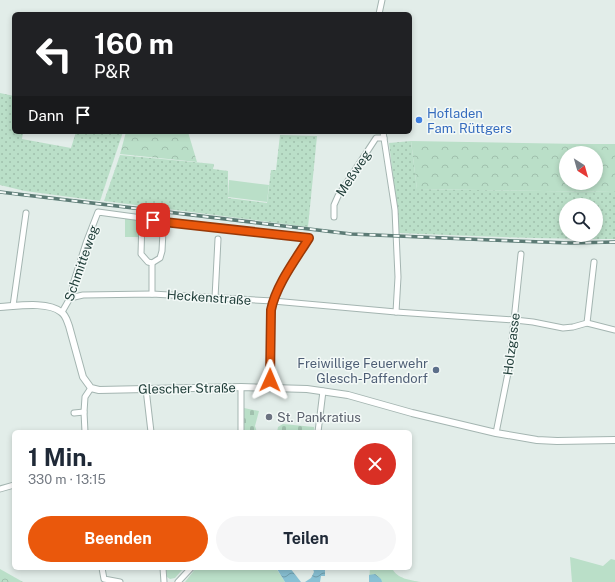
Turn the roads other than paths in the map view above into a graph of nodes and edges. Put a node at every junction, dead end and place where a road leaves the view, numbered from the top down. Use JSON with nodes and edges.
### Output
{"nodes":[{"id":1,"x":382,"y":0,"type":"edge"},
{"id":2,"x":379,"y":12,"type":"edge"},
{"id":3,"x":383,"y":134,"type":"edge"},
{"id":4,"x":384,"y":138,"type":"junction"},
{"id":5,"x":26,"y":213,"type":"dead end"},
{"id":6,"x":334,"y":217,"type":"dead end"},
{"id":7,"x":142,"y":218,"type":"junction"},
{"id":8,"x":163,"y":231,"type":"dead end"},
{"id":9,"x":218,"y":239,"type":"dead end"},
{"id":10,"x":522,"y":254,"type":"dead end"},
{"id":11,"x":594,"y":262,"type":"dead end"},
{"id":12,"x":152,"y":263,"type":"junction"},
{"id":13,"x":152,"y":294,"type":"junction"},
{"id":14,"x":70,"y":298,"type":"junction"},
{"id":15,"x":216,"y":298,"type":"junction"},
{"id":16,"x":273,"y":301,"type":"junction"},
{"id":17,"x":13,"y":306,"type":"junction"},
{"id":18,"x":0,"y":307,"type":"edge"},
{"id":19,"x":62,"y":312,"type":"junction"},
{"id":20,"x":396,"y":312,"type":"junction"},
{"id":21,"x":515,"y":320,"type":"junction"},
{"id":22,"x":587,"y":323,"type":"junction"},
{"id":23,"x":615,"y":330,"type":"edge"},
{"id":24,"x":270,"y":380,"type":"dead end"},
{"id":25,"x":242,"y":387,"type":"junction"},
{"id":26,"x":91,"y":388,"type":"junction"},
{"id":27,"x":146,"y":389,"type":"junction"},
{"id":28,"x":323,"y":391,"type":"junction"},
{"id":29,"x":74,"y":412,"type":"dead end"},
{"id":30,"x":84,"y":412,"type":"junction"},
{"id":31,"x":85,"y":430,"type":"edge"},
{"id":32,"x":151,"y":430,"type":"edge"},
{"id":33,"x":241,"y":430,"type":"edge"},
{"id":34,"x":318,"y":430,"type":"edge"},
{"id":35,"x":496,"y":433,"type":"junction"},
{"id":36,"x":615,"y":440,"type":"edge"},
{"id":37,"x":12,"y":486,"type":"edge"},
{"id":38,"x":0,"y":489,"type":"edge"},
{"id":39,"x":102,"y":570,"type":"edge"},
{"id":40,"x":162,"y":570,"type":"edge"},
{"id":41,"x":189,"y":570,"type":"edge"},
{"id":42,"x":120,"y":582,"type":"edge"},
{"id":43,"x":164,"y":582,"type":"edge"},
{"id":44,"x":170,"y":582,"type":"edge"},
{"id":45,"x":178,"y":582,"type":"edge"}],
"edges":[{"from":1,"to":2,"type":"street"},
{"from":3,"to":4,"type":"street"},
{"from":4,"to":6,"type":"street","name":"Meßweg"},
{"from":4,"to":20,"type":"street"},
{"from":5,"to":17,"type":"street"},
{"from":7,"to":12,"type":"street"},
{"from":7,"to":14,"type":"street","name":"Schmitteweg"},
{"from":7,"to":16,"type":"street"},
{"from":8,"to":12,"type":"street"},
{"from":9,"to":15,"type":"street"},
{"from":10,"to":21,"type":"street","name":"Holzgasse"},
{"from":11,"to":22,"type":"street"},
{"from":12,"to":13,"type":"street"},
{"from":13,"to":14,"type":"street","name":"Heckenstraße"},
{"from":13,"to":15,"type":"street","name":"Heckenstraße"},
{"from":14,"to":19,"type":"street","name":"Schmitteweg"},
{"from":15,"to":16,"type":"street","name":"Heckenstraße"},
{"from":16,"to":20,"type":"street","name":"Heckenstraße"},
{"from":16,"to":24,"type":"street"},
{"from":17,"to":18,"type":"street"},
{"from":17,"to":19,"type":"street"},
{"from":19,"to":26,"type":"street"},
{"from":20,"to":21,"type":"street","name":"Heckenstraße"},
{"from":21,"to":22,"type":"street","name":"Heckenstraße"},
{"from":21,"to":35,"type":"street","name":"Holzgasse"},
{"from":22,"to":23,"type":"street","name":"Heckenstraße"},
{"from":25,"to":27,"type":"street","name":"Glescher Straße"},
{"from":25,"to":28,"type":"street","name":"Glescher Straße"},
{"from":25,"to":33,"type":"street"},
{"from":26,"to":27,"type":"street","name":"Glescher Straße"},
{"from":26,"to":30,"type":"street"},
{"from":27,"to":32,"type":"street"},
{"from":28,"to":34,"type":"street"},
{"from":28,"to":35,"type":"street","name":"Glescher Straße"},
{"from":29,"to":30,"type":"street"},
{"from":30,"to":31,"type":"street"},
{"from":35,"to":36,"type":"street","name":"Glescher Straße"},
{"from":37,"to":38,"type":"street"},
{"from":39,"to":42,"type":"street"},
{"from":40,"to":43,"type":"street"},
{"from":41,"to":45,"type":"street"},
{"from":43,"to":44,"type":"street"}]}
